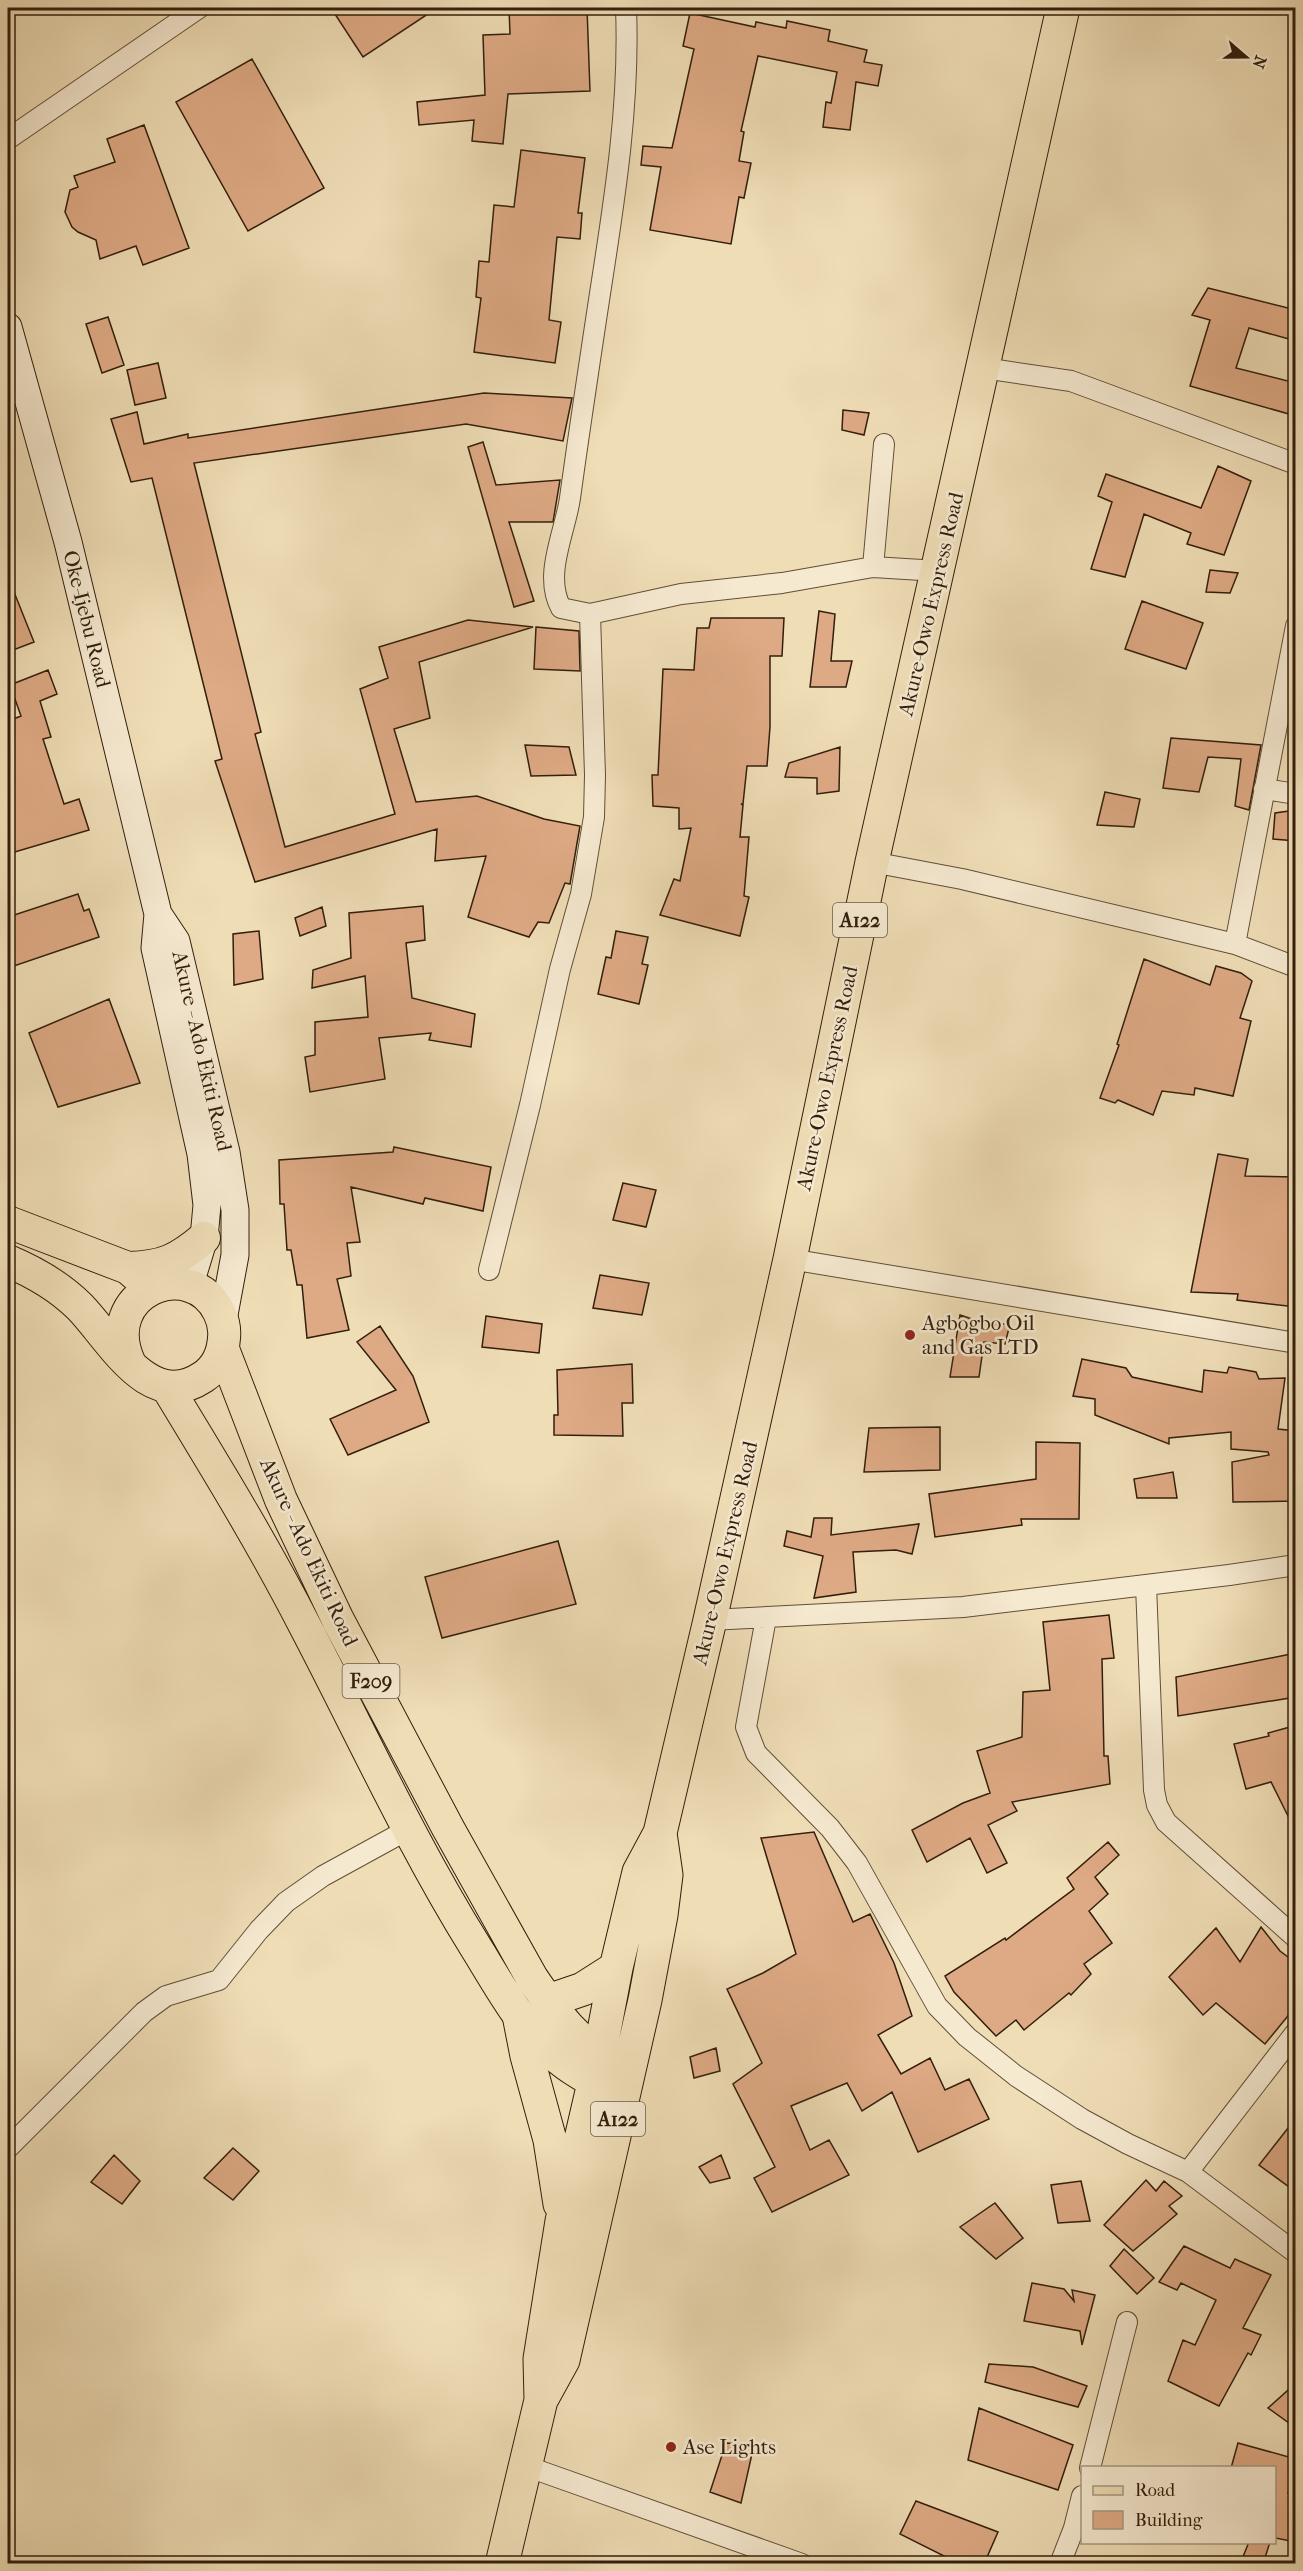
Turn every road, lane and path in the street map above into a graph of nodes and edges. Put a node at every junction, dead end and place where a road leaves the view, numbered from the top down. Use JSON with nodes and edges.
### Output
{"nodes":[{"id":1,"x":199,"y":8,"type":"edge"},
{"id":2,"x":626,"y":8,"type":"edge"},
{"id":3,"x":1063,"y":8,"type":"edge"},
{"id":4,"x":8,"y":139,"type":"edge"},
{"id":5,"x":8,"y":327,"type":"edge"},
{"id":6,"x":984,"y":368,"type":"junction"},
{"id":7,"x":884,"y":444,"type":"dead end"},
{"id":8,"x":1296,"y":464,"type":"edge"},
{"id":9,"x":873,"y":567,"type":"junction"},
{"id":10,"x":938,"y":571,"type":"junction"},
{"id":11,"x":590,"y":614,"type":"junction"},
{"id":12,"x":1296,"y":626,"type":"edge"},
{"id":13,"x":1264,"y":789,"type":"junction"},
{"id":14,"x":1296,"y":794,"type":"edge"},
{"id":15,"x":872,"y":862,"type":"junction"},
{"id":16,"x":158,"y":914,"type":"junction"},
{"id":17,"x":1235,"y":944,"type":"junction"},
{"id":18,"x":1296,"y":967,"type":"edge"},
{"id":19,"x":8,"y":1222,"type":"edge"},
{"id":20,"x":204,"y":1238,"type":"junction"},
{"id":21,"x":790,"y":1259,"type":"junction"},
{"id":22,"x":8,"y":1261,"type":"edge"},
{"id":23,"x":128,"y":1268,"type":"junction"},
{"id":24,"x":489,"y":1270,"type":"dead end"},
{"id":25,"x":189,"y":1287,"type":"junction"},
{"id":26,"x":151,"y":1288,"type":"junction"},
{"id":27,"x":223,"y":1334,"type":"junction"},
{"id":28,"x":1296,"y":1343,"type":"edge"},
{"id":29,"x":130,"y":1364,"type":"junction"},
{"id":30,"x":167,"y":1387,"type":"junction"},
{"id":31,"x":1296,"y":1565,"type":"edge"},
{"id":32,"x":1146,"y":1585,"type":"junction"},
{"id":33,"x":766,"y":1618,"type":"junction"},
{"id":34,"x":710,"y":1620,"type":"junction"},
{"id":35,"x":407,"y":1830,"type":"junction"},
{"id":36,"x":660,"y":1833,"type":"junction"},
{"id":37,"x":1296,"y":1938,"type":"edge"},
{"id":38,"x":616,"y":1968,"type":"junction"},
{"id":39,"x":548,"y":2001,"type":"junction"},
{"id":40,"x":519,"y":2015,"type":"junction"},
{"id":41,"x":1296,"y":2032,"type":"edge"},
{"id":42,"x":612,"y":2075,"type":"junction"},
{"id":43,"x":8,"y":2148,"type":"edge"},
{"id":44,"x":1188,"y":2172,"type":"junction"},
{"id":45,"x":562,"y":2221,"type":"junction"},
{"id":46,"x":1296,"y":2253,"type":"edge"},
{"id":47,"x":1127,"y":2322,"type":"dead end"},
{"id":48,"x":541,"y":2400,"type":"junction"},
{"id":49,"x":523,"y":2465,"type":"junction"},
{"id":50,"x":1091,"y":2466,"type":"edge"},
{"id":51,"x":1081,"y":2503,"type":"edge"},
{"id":52,"x":501,"y":2564,"type":"edge"},
{"id":53,"x":802,"y":2564,"type":"edge"},
{"id":54,"x":1060,"y":2564,"type":"edge"}],
"edges":[{"from":1,"to":4,"type":"street"},
{"from":2,"to":11,"type":"street"},
{"from":3,"to":6,"type":"highway","name":"Akure-Owo Express Road","number":"A122"},
{"from":5,"to":16,"type":"main road","name":"Oke-Ijebu Road"},
{"from":6,"to":8,"type":"street"},
{"from":6,"to":10,"type":"highway","name":"Akure-Owo Express Road","number":"A122"},
{"from":7,"to":9,"type":"street"},
{"from":9,"to":10,"type":"street"},
{"from":9,"to":11,"type":"street"},
{"from":10,"to":15,"type":"highway","name":"Akure-Owo Express Road","number":"A122"},
{"from":11,"to":24,"type":"street"},
{"from":12,"to":13,"type":"street"},
{"from":13,"to":14,"type":"street"},
{"from":13,"to":17,"type":"street"},
{"from":15,"to":17,"type":"street"},
{"from":15,"to":21,"type":"highway","name":"Akure-Owo Express Road","number":"A122"},
{"from":16,"to":20,"type":"main road","name":"Akure - Ado Ekiti Road"},
{"from":16,"to":27,"type":"main road","name":"Akure - Ado Ekiti Road"},
{"from":17,"to":18,"type":"street"},
{"from":19,"to":23,"type":"main road"},
{"from":20,"to":23,"type":"main road"},
{"from":20,"to":25,"type":"main road","name":"Akure - Ado Ekiti Road"},
{"from":21,"to":28,"type":"street"},
{"from":21,"to":34,"type":"highway","name":"Akure-Owo Express Road","number":"A122"},
{"from":22,"to":29,"type":"main road"},
{"from":23,"to":26,"type":"main road"},
{"from":25,"to":26,"type":"main road"},
{"from":25,"to":27,"type":"main road"},
{"from":26,"to":29,"type":"main road"},
{"from":27,"to":30,"type":"main road"},
{"from":27,"to":39,"type":"main road","name":"Akure - Ado Ekiti Road","number":"F209"},
{"from":29,"to":30,"type":"main road"},
{"from":30,"to":35,"type":"main road","name":"Akure - Ado Ekiti Road","number":"F209"},
{"from":31,"to":32,"type":"street"},
{"from":32,"to":33,"type":"street"},
{"from":32,"to":37,"type":"street"},
{"from":33,"to":34,"type":"street"},
{"from":33,"to":44,"type":"street"},
{"from":34,"to":36,"type":"highway","name":"Akure-Owo Express Road","number":"A122"},
{"from":35,"to":40,"type":"main road","name":"Akure - Ado Ekiti Road","number":"F209"},
{"from":35,"to":43,"type":"street"},
{"from":36,"to":38,"type":"highway","name":"Akure-Owo Express Road","number":"A122"},
{"from":36,"to":42,"type":"highway","name":"Akure-Owo Express Road","number":"A122"},
{"from":38,"to":39,"type":"highway"},
{"from":38,"to":42,"type":"highway","name":"Akure-Owo Express Road","number":"A122"},
{"from":39,"to":42,"type":"main road","name":"Akure - Ado Ekiti Road"},
{"from":40,"to":42,"type":"main road","name":"Akure - Ado Ekiti Road"},
{"from":40,"to":45,"type":"highway"},
{"from":41,"to":44,"type":"street"},
{"from":42,"to":45,"type":"highway","name":"Akure-Owo Express Road","number":"A122"},
{"from":42,"to":48,"type":"highway","name":"Akure-Owo Express Road","number":"A122"},
{"from":44,"to":46,"type":"street"},
{"from":45,"to":48,"type":"highway","name":"Akure-Owo Express Road","number":"A122"},
{"from":47,"to":50,"type":"street"},
{"from":48,"to":49,"type":"highway","name":"Akure-Owo Express Road","number":"A122"},
{"from":49,"to":52,"type":"highway","name":"Akure-Owo Express Road","number":"A122"},
{"from":49,"to":53,"type":"street"},
{"from":51,"to":54,"type":"street"}]}
